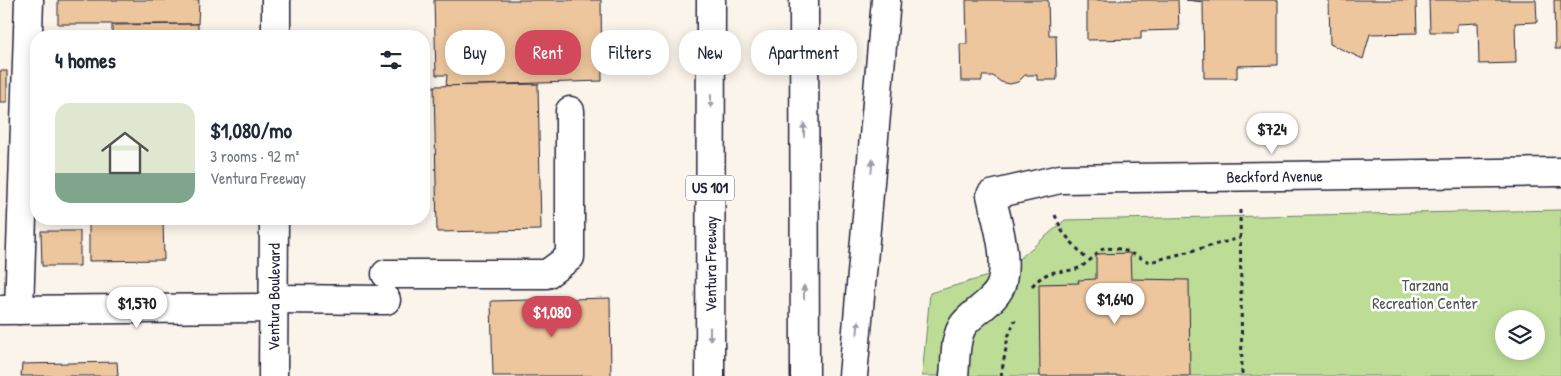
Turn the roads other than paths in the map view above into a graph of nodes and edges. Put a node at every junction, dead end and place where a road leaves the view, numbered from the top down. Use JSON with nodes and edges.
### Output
{"nodes":[{"id":1,"x":29,"y":0,"type":"edge"},
{"id":2,"x":276,"y":0,"type":"edge"},
{"id":3,"x":711,"y":0,"type":"edge"},
{"id":4,"x":804,"y":0,"type":"edge"},
{"id":5,"x":886,"y":0,"type":"edge"},
{"id":6,"x":276,"y":30,"type":"edge"},
{"id":7,"x":570,"y":111,"type":"dead end"},
{"id":8,"x":1561,"y":172,"type":"edge"},
{"id":9,"x":274,"y":225,"type":"edge"},
{"id":10,"x":274,"y":304,"type":"junction"},
{"id":11,"x":10,"y":310,"type":"edge"},
{"id":12,"x":273,"y":376,"type":"edge"},
{"id":13,"x":710,"y":376,"type":"edge"},
{"id":14,"x":805,"y":376,"type":"edge"},
{"id":15,"x":853,"y":376,"type":"edge"},
{"id":16,"x":954,"y":376,"type":"edge"}],
"edges":[{"from":1,"to":11,"type":"main road"},
{"from":2,"to":6,"type":"main road"},
{"from":3,"to":13,"type":"main road","name":"Ventura Freeway","number":"US 101","one_way":true},
{"from":14,"to":4,"type":"main road","one_way":true},
{"from":15,"to":5,"type":"main road","one_way":true},
{"from":7,"to":10,"type":"main road"},
{"from":8,"to":16,"type":"main road","name":"Beckford Avenue"},
{"from":9,"to":10,"type":"main road","name":"Ventura Boulevard"},
{"from":10,"to":11,"type":"main road"},
{"from":10,"to":12,"type":"main road","name":"Ventura Boulevard"}]}
